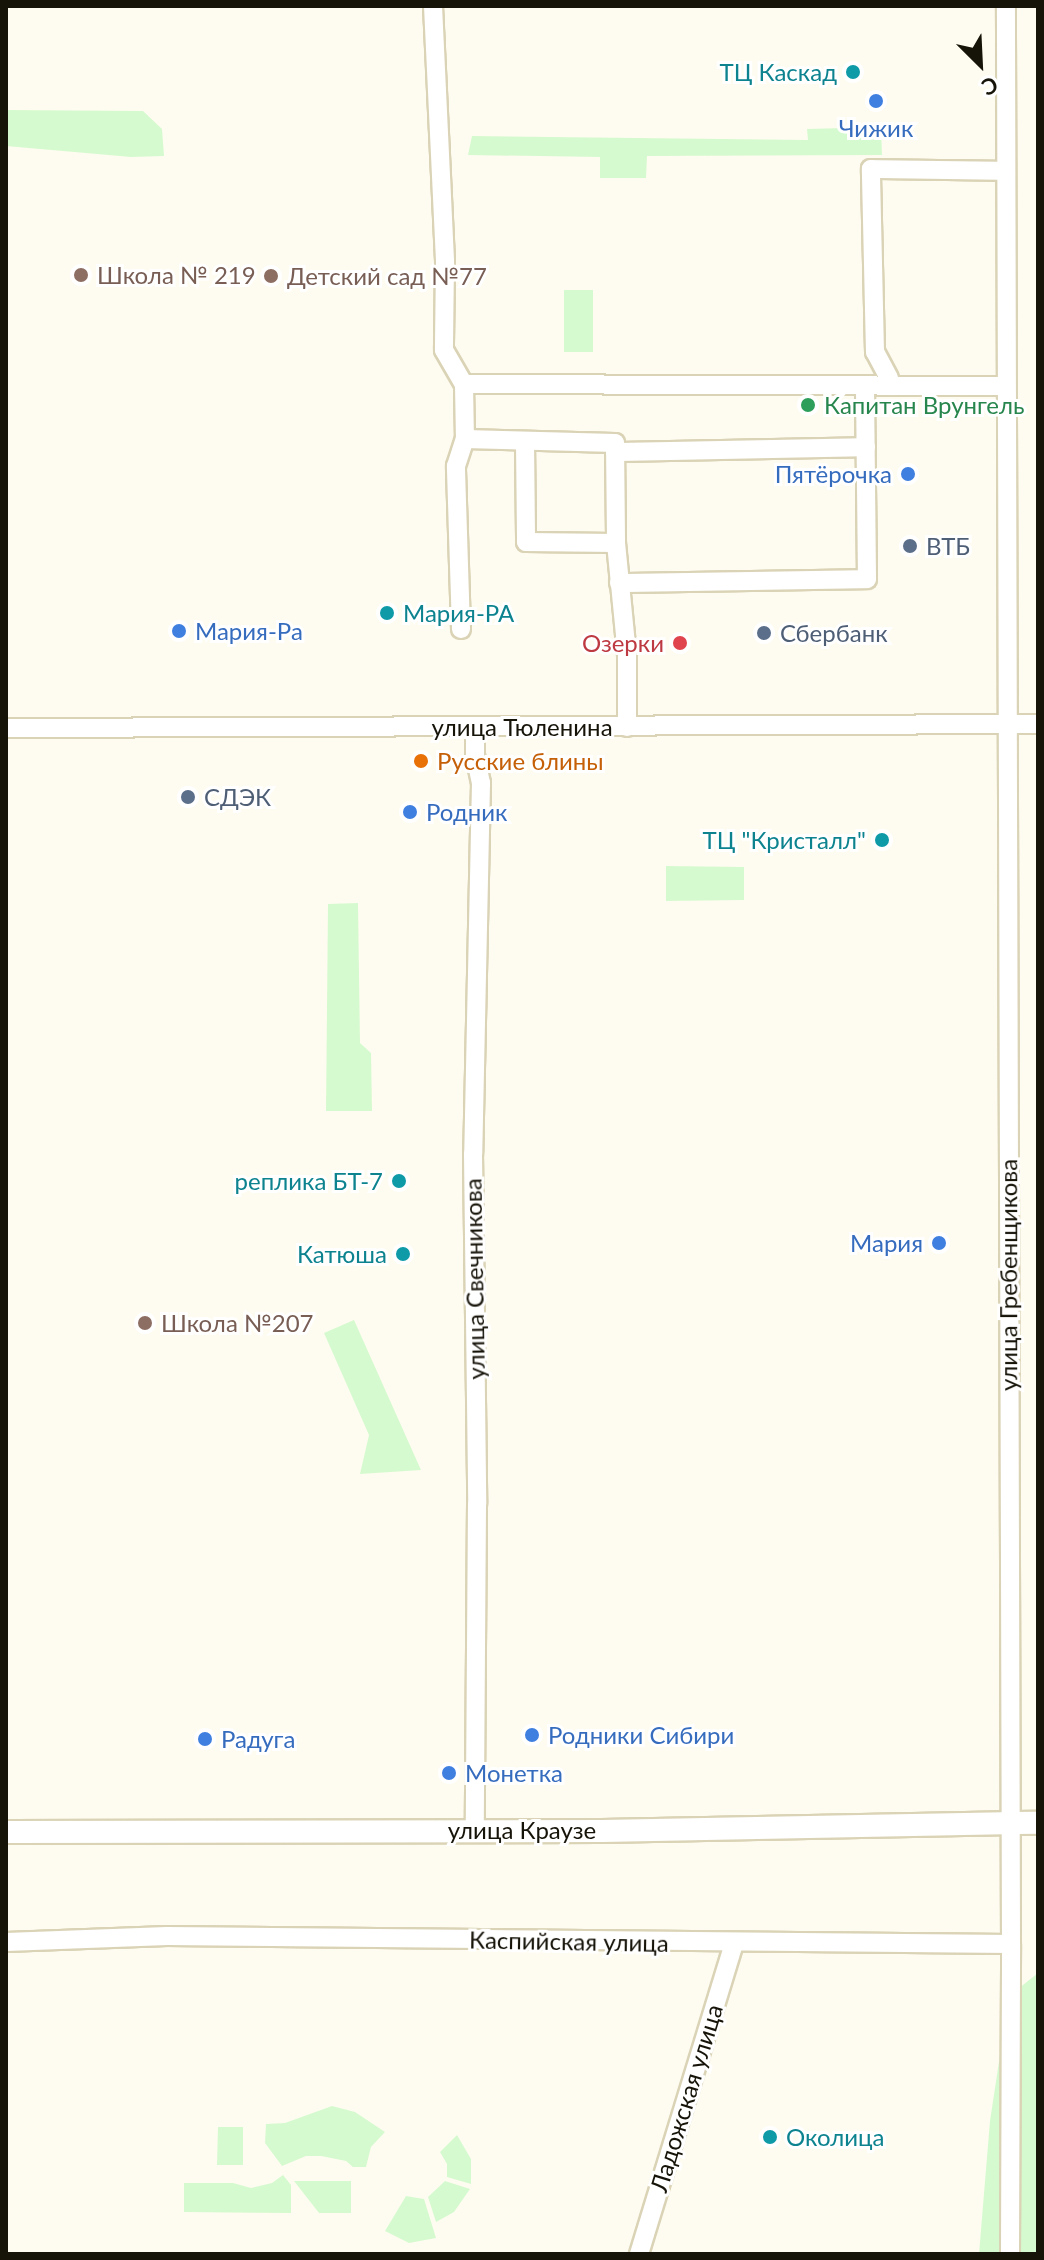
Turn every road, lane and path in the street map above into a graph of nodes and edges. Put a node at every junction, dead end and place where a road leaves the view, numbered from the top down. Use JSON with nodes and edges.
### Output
{"nodes":[{"id":1,"x":433,"y":6,"type":"edge"},
{"id":2,"x":1006,"y":6,"type":"edge"},
{"id":3,"x":1006,"y":171,"type":"junction"},
{"id":4,"x":889,"y":378,"type":"dead end"},
{"id":5,"x":464,"y":384,"type":"junction"},
{"id":6,"x":865,"y":386,"type":"junction"},
{"id":7,"x":1005,"y":386,"type":"junction"},
{"id":8,"x":465,"y":439,"type":"junction"},
{"id":9,"x":525,"y":441,"type":"junction"},
{"id":10,"x":866,"y":447,"type":"junction"},
{"id":11,"x":615,"y":452,"type":"junction"},
{"id":12,"x":616,"y":543,"type":"junction"},
{"id":13,"x":619,"y":583,"type":"junction"},
{"id":14,"x":461,"y":629,"type":"dead end"},
{"id":15,"x":1038,"y":724,"type":"edge"},
{"id":16,"x":1006,"y":726,"type":"junction"},
{"id":17,"x":627,"y":727,"type":"junction"},
{"id":18,"x":6,"y":728,"type":"edge"},
{"id":19,"x":475,"y":728,"type":"junction"},
{"id":20,"x":1038,"y":1823,"type":"edge"},
{"id":21,"x":1012,"y":1824,"type":"junction"},
{"id":22,"x":475,"y":1831,"type":"junction"},
{"id":23,"x":6,"y":1832,"type":"edge"},
{"id":24,"x":6,"y":1942,"type":"edge"},
{"id":25,"x":734,"y":1943,"type":"junction"},
{"id":26,"x":1011,"y":1944,"type":"junction"},
{"id":27,"x":639,"y":2254,"type":"edge"},
{"id":28,"x":1010,"y":2254,"type":"edge"}],
"edges":[{"from":1,"to":5,"type":"street"},
{"from":2,"to":3,"type":"street","name":"улица Гребенщикова"},
{"from":3,"to":4,"type":"street"},
{"from":3,"to":7,"type":"street","name":"улица Гребенщикова"},
{"from":5,"to":6,"type":"street"},
{"from":5,"to":8,"type":"street"},
{"from":6,"to":7,"type":"street"},
{"from":6,"to":10,"type":"street"},
{"from":7,"to":16,"type":"street","name":"улица Гребенщикова"},
{"from":8,"to":9,"type":"street"},
{"from":8,"to":14,"type":"street"},
{"from":9,"to":11,"type":"street"},
{"from":9,"to":12,"type":"street"},
{"from":10,"to":11,"type":"street"},
{"from":10,"to":13,"type":"street"},
{"from":11,"to":12,"type":"street"},
{"from":12,"to":13,"type":"street"},
{"from":13,"to":17,"type":"street"},
{"from":15,"to":16,"type":"street","name":"улица Тюленина"},
{"from":16,"to":17,"type":"street","name":"улица Тюленина"},
{"from":16,"to":21,"type":"street","name":"улица Гребенщикова"},
{"from":17,"to":19,"type":"street","name":"улица Тюленина"},
{"from":18,"to":19,"type":"street","name":"улица Тюленина"},
{"from":19,"to":22,"type":"street","name":"улица Свечникова"},
{"from":20,"to":21,"type":"main road","name":"улица Краузе"},
{"from":21,"to":22,"type":"main road","name":"улица Краузе"},
{"from":21,"to":26,"type":"street"},
{"from":22,"to":23,"type":"main road","name":"улица Краузе"},
{"from":24,"to":25,"type":"street","name":"Каспийская улица"},
{"from":25,"to":26,"type":"street","name":"Каспийская улица"},
{"from":25,"to":27,"type":"street","name":"Ладожская улица"},
{"from":26,"to":28,"type":"street"}]}
